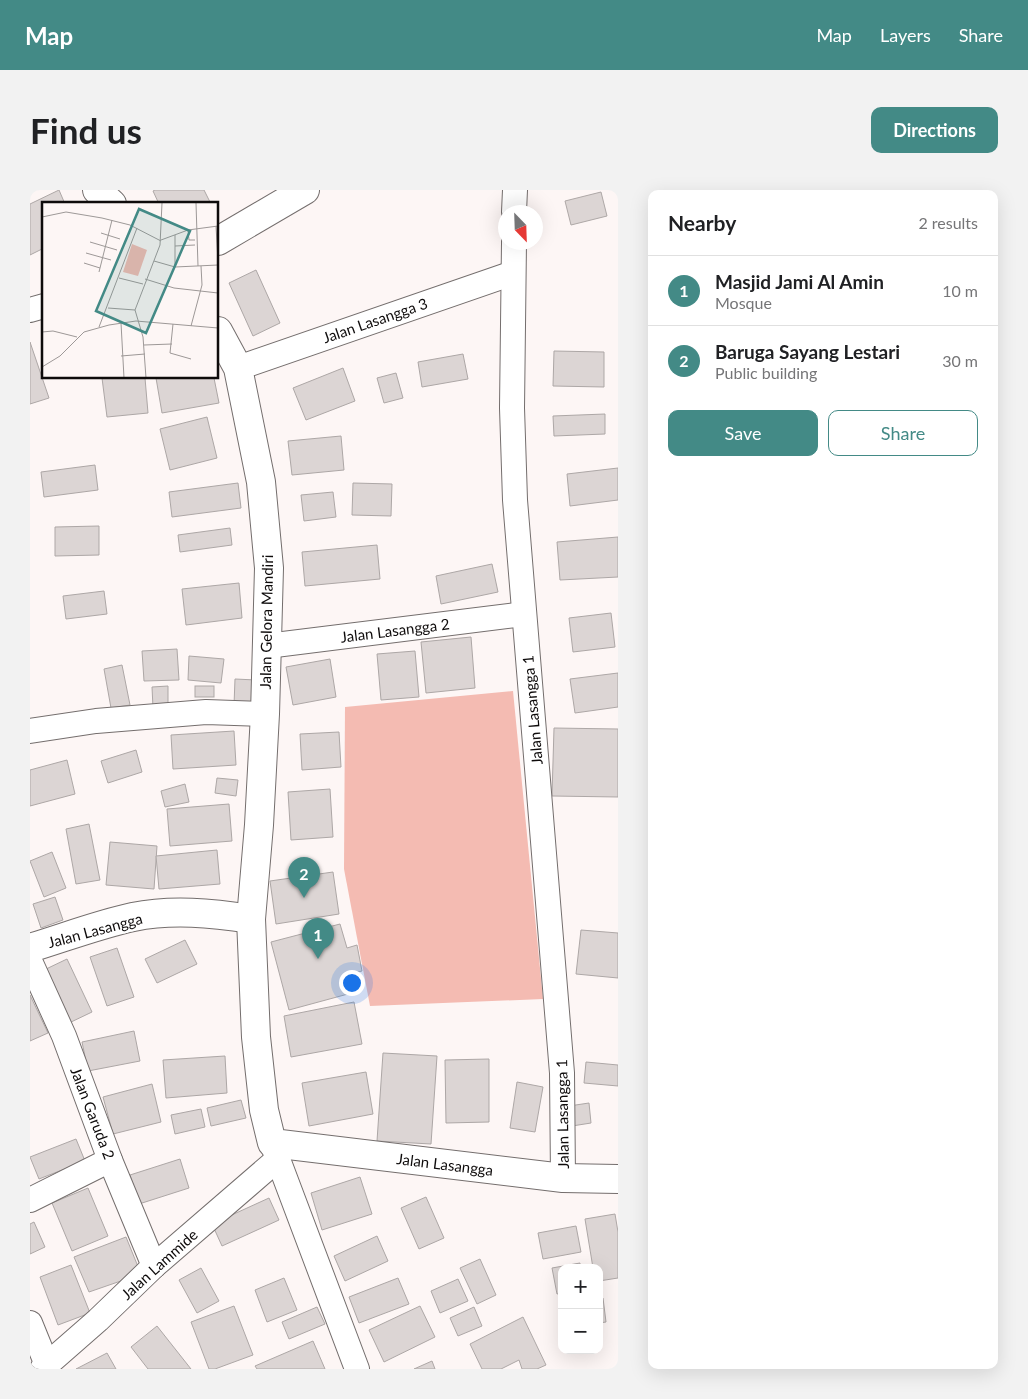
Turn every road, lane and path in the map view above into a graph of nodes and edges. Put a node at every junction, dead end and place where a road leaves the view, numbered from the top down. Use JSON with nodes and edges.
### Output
{"nodes":[{"id":1,"x":97,"y":190,"type":"edge"},
{"id":2,"x":305,"y":190,"type":"edge"},
{"id":3,"x":515,"y":190,"type":"edge"},
{"id":4,"x":110,"y":202,"type":"edge"},
{"id":5,"x":514,"y":205,"type":"edge"},
{"id":6,"x":219,"y":240,"type":"edge"},
{"id":7,"x":514,"y":250,"type":"edge"},
{"id":8,"x":513,"y":273,"type":"junction"},
{"id":9,"x":219,"y":333,"type":"edge"},
{"id":10,"x":238,"y":368,"type":"junction"},
{"id":11,"x":524,"y":614,"type":"junction"},
{"id":12,"x":267,"y":646,"type":"junction"},
{"id":13,"x":265,"y":714,"type":"junction"},
{"id":14,"x":30,"y":731,"type":"edge"},
{"id":15,"x":251,"y":919,"type":"junction"},
{"id":16,"x":30,"y":948,"type":"edge"},
{"id":17,"x":30,"y":961,"type":"edge"},
{"id":18,"x":275,"y":1151,"type":"junction"},
{"id":19,"x":110,"y":1160,"type":"junction"},
{"id":20,"x":563,"y":1178,"type":"junction"},
{"id":21,"x":618,"y":1179,"type":"edge"},
{"id":22,"x":30,"y":1200,"type":"edge"},
{"id":23,"x":154,"y":1266,"type":"junction"},
{"id":24,"x":30,"y":1322,"type":"edge"},
{"id":25,"x":44,"y":1367,"type":"edge"},
{"id":26,"x":357,"y":1369,"type":"edge"}],
"edges":[{"from":1,"to":4,"type":"street"},
{"from":2,"to":6,"type":"street"},
{"from":3,"to":5,"type":"street"},
{"from":7,"to":8,"type":"street","name":"Jalan Lasangga 1"},
{"from":8,"to":10,"type":"street","name":"Jalan Lasangga 3"},
{"from":8,"to":11,"type":"street","name":"Jalan Lasangga 1"},
{"from":9,"to":10,"type":"street","name":"Jalan Gelora Mandiri"},
{"from":10,"to":12,"type":"street","name":"Jalan Gelora Mandiri"},
{"from":11,"to":12,"type":"street","name":"Jalan Lasangga 2"},
{"from":11,"to":20,"type":"street","name":"Jalan Lasangga 1"},
{"from":12,"to":13,"type":"street","name":"Jalan Gelora Mandiri"},
{"from":13,"to":14,"type":"street"},
{"from":13,"to":15,"type":"street","name":"Jalan Gelora Mandiri"},
{"from":15,"to":16,"type":"street","name":"Jalan Lasangga"},
{"from":15,"to":18,"type":"street","name":"Jalan Gelora Mandiri"},
{"from":17,"to":19,"type":"street","name":"Jalan Garuda 2"},
{"from":18,"to":20,"type":"street","name":"Jalan Lasangga"},
{"from":18,"to":23,"type":"street","name":"Jalan Lammide"},
{"from":18,"to":26,"type":"street"},
{"from":19,"to":22,"type":"street"},
{"from":19,"to":23,"type":"street","name":"Jalan Garuda 2"},
{"from":20,"to":21,"type":"street","name":"Jalan Lasangga"},
{"from":23,"to":25,"type":"street","name":"Jalan Lammide"},
{"from":24,"to":25,"type":"street"}]}
